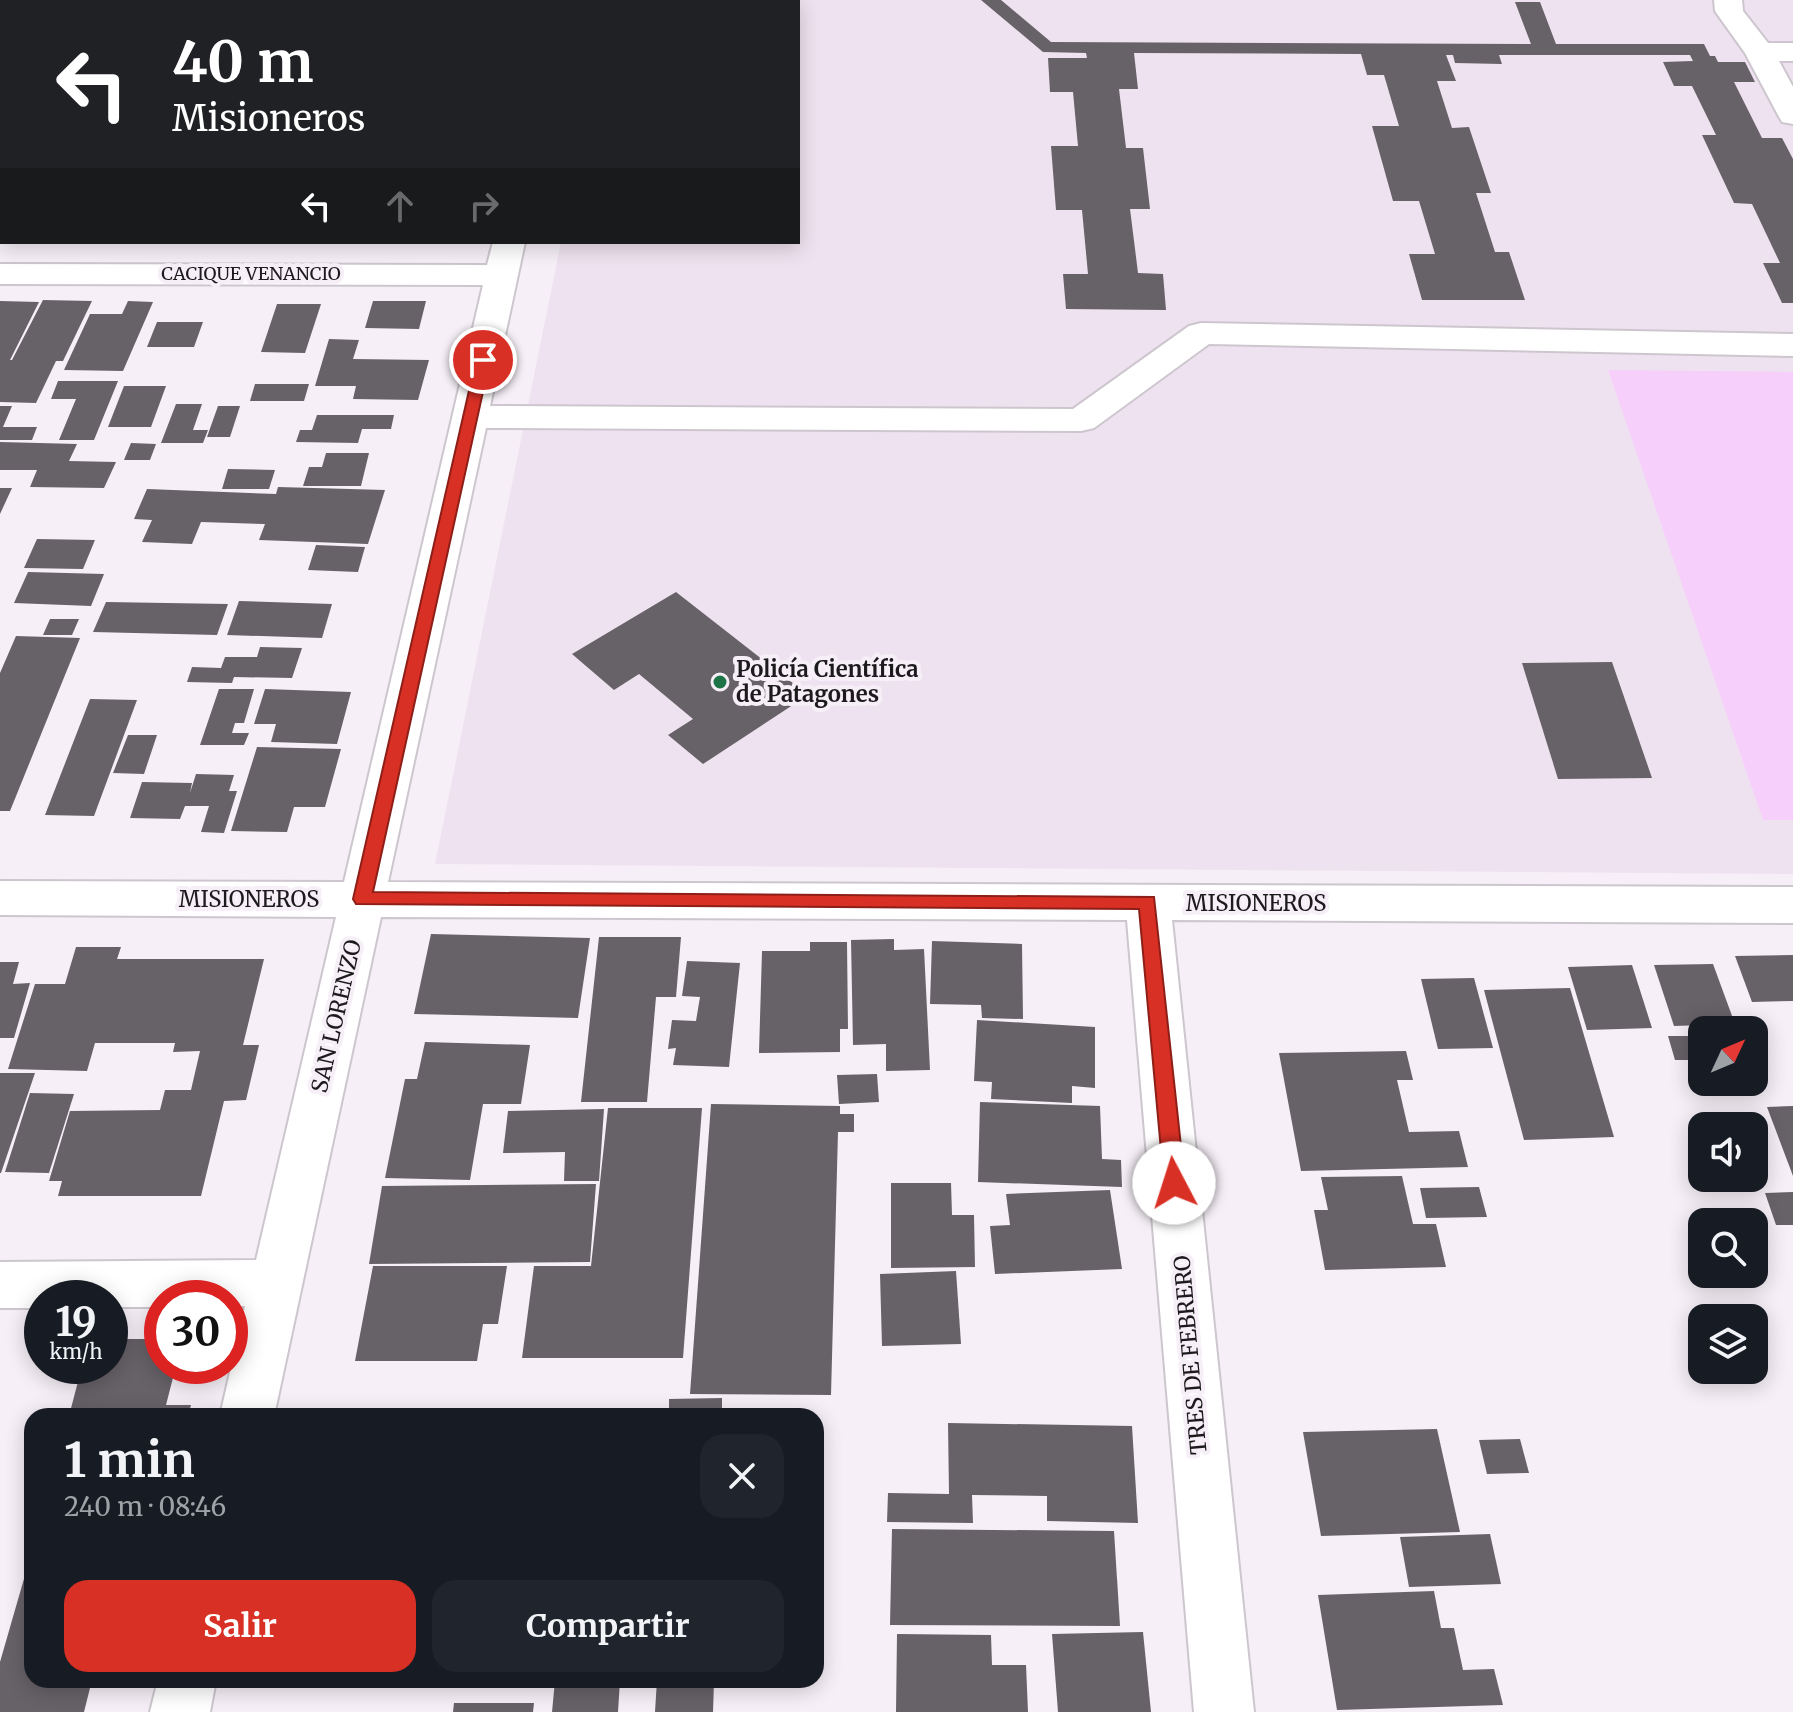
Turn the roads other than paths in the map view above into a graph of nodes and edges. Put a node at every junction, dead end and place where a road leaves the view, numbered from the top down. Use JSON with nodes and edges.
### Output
{"nodes":[{"id":1,"x":1728,"y":0,"type":"edge"},
{"id":2,"x":1759,"y":52,"type":"junction"},
{"id":3,"x":1793,"y":52,"type":"edge"},
{"id":4,"x":1793,"y":115,"type":"edge"},
{"id":5,"x":506,"y":258,"type":"edge"},
{"id":6,"x":0,"y":274,"type":"edge"},
{"id":7,"x":1793,"y":345,"type":"edge"},
{"id":8,"x":471,"y":417,"type":"junction"},
{"id":9,"x":0,"y":898,"type":"edge"},
{"id":10,"x":362,"y":899,"type":"junction"},
{"id":11,"x":1148,"y":902,"type":"junction"},
{"id":12,"x":1793,"y":905,"type":"edge"},
{"id":13,"x":276,"y":1283,"type":"junction"},
{"id":14,"x":0,"y":1285,"type":"edge"},
{"id":15,"x":249,"y":1408,"type":"edge"},
{"id":16,"x":185,"y":1688,"type":"edge"},
{"id":17,"x":180,"y":1712,"type":"edge"},
{"id":18,"x":1224,"y":1712,"type":"edge"}],
"edges":[{"from":1,"to":2,"type":"street"},
{"from":2,"to":3,"type":"street"},
{"from":2,"to":4,"type":"street"},
{"from":5,"to":6,"type":"street","name":"CACIQUE VENANCIO"},
{"from":5,"to":8,"type":"street","name":"SAN LORENZO"},
{"from":7,"to":8,"type":"street"},
{"from":8,"to":10,"type":"street","name":"SAN LORENZO"},
{"from":9,"to":10,"type":"street","name":"MISIONEROS"},
{"from":10,"to":11,"type":"street","name":"MISIONEROS"},
{"from":10,"to":13,"type":"street","name":"SAN LORENZO"},
{"from":11,"to":12,"type":"street","name":"MISIONEROS"},
{"from":11,"to":18,"type":"street","name":"TRES DE FEBRERO"},
{"from":13,"to":14,"type":"street"},
{"from":13,"to":15,"type":"street","name":"SAN LORENZO"},
{"from":16,"to":17,"type":"street"}]}
